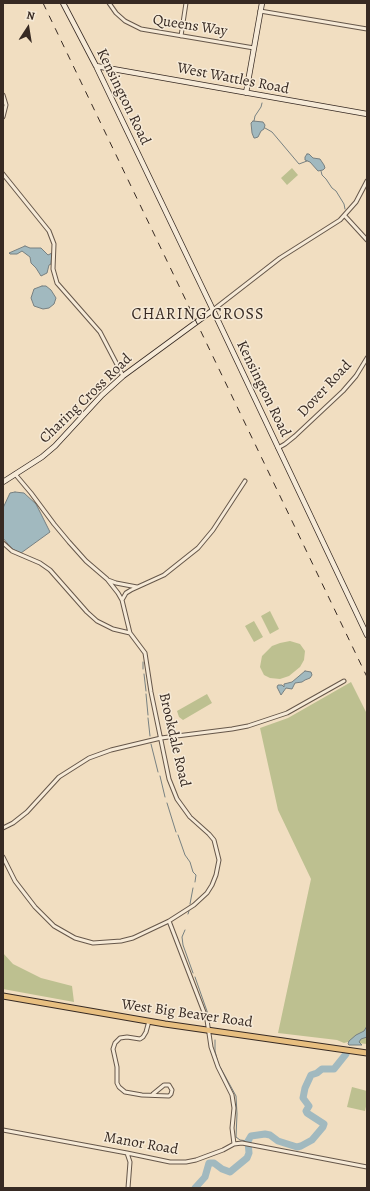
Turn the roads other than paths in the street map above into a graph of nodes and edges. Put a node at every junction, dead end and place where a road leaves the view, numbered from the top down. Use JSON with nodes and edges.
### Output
{"nodes":[{"id":1,"x":64,"y":3,"type":"edge"},
{"id":2,"x":109,"y":3,"type":"edge"},
{"id":3,"x":186,"y":3,"type":"edge"},
{"id":4,"x":262,"y":3,"type":"edge"},
{"id":5,"x":260,"y":11,"type":"junction"},
{"id":6,"x":367,"y":29,"type":"edge"},
{"id":7,"x":181,"y":36,"type":"junction"},
{"id":8,"x":254,"y":48,"type":"junction"},
{"id":9,"x":96,"y":66,"type":"junction"},
{"id":10,"x":246,"y":93,"type":"junction"},
{"id":11,"x":3,"y":95,"type":"edge"},
{"id":12,"x":367,"y":114,"type":"edge"},
{"id":13,"x":3,"y":117,"type":"edge"},
{"id":14,"x":3,"y":174,"type":"edge"},
{"id":15,"x":367,"y":181,"type":"edge"},
{"id":16,"x":345,"y":216,"type":"junction"},
{"id":17,"x":367,"y":240,"type":"edge"},
{"id":18,"x":213,"y":310,"type":"junction"},
{"id":19,"x":367,"y":358,"type":"edge"},
{"id":20,"x":124,"y":376,"type":"junction"},
{"id":21,"x":278,"y":448,"type":"junction"},
{"id":22,"x":15,"y":474,"type":"junction"},
{"id":23,"x":245,"y":481,"type":"dead end"},
{"id":24,"x":3,"y":482,"type":"edge"},
{"id":25,"x":3,"y":543,"type":"edge"},
{"id":26,"x":107,"y":579,"type":"junction"},
{"id":27,"x":137,"y":587,"type":"junction"},
{"id":28,"x":122,"y":600,"type":"junction"},
{"id":29,"x":130,"y":633,"type":"junction"},
{"id":30,"x":367,"y":635,"type":"edge"},
{"id":31,"x":344,"y":681,"type":"dead end"},
{"id":32,"x":161,"y":738,"type":"junction"},
{"id":33,"x":3,"y":828,"type":"edge"},
{"id":34,"x":3,"y":857,"type":"edge"},
{"id":35,"x":169,"y":921,"type":"junction"},
{"id":36,"x":3,"y":996,"type":"edge"},
{"id":37,"x":149,"y":1021,"type":"junction"},
{"id":38,"x":209,"y":1030,"type":"junction"},
{"id":39,"x":367,"y":1053,"type":"edge"},
{"id":40,"x":153,"y":1094,"type":"junction"},
{"id":41,"x":3,"y":1130,"type":"edge"},
{"id":42,"x":234,"y":1144,"type":"junction"},
{"id":43,"x":127,"y":1152,"type":"junction"},
{"id":44,"x":138,"y":1155,"type":"junction"},
{"id":45,"x":130,"y":1162,"type":"junction"},
{"id":46,"x":367,"y":1167,"type":"edge"},
{"id":47,"x":128,"y":1188,"type":"edge"}],
"edges":[{"from":1,"to":9,"type":"street","name":"Kensington Road"},
{"from":2,"to":7,"type":"street","name":"Queens Way"},
{"from":3,"to":7,"type":"street"},
{"from":4,"to":5,"type":"street"},
{"from":5,"to":6,"type":"street"},
{"from":5,"to":8,"type":"street"},
{"from":7,"to":8,"type":"street","name":"Queens Way"},
{"from":8,"to":10,"type":"street"},
{"from":9,"to":10,"type":"street","name":"West Wattles Road"},
{"from":9,"to":18,"type":"street","name":"Kensington Road"},
{"from":10,"to":12,"type":"street","name":"West Wattles Road"},
{"from":11,"to":13,"type":"street"},
{"from":14,"to":20,"type":"street"},
{"from":15,"to":16,"type":"street","name":"Charing Cross Road"},
{"from":16,"to":17,"type":"street"},
{"from":16,"to":18,"type":"street","name":"Charing Cross Road"},
{"from":18,"to":20,"type":"street","name":"Charing Cross Road"},
{"from":18,"to":21,"type":"street","name":"Kensington Road"},
{"from":19,"to":21,"type":"street","name":"Dover Road"},
{"from":20,"to":22,"type":"street","name":"Charing Cross Road"},
{"from":21,"to":30,"type":"street","name":"Kensington Road"},
{"from":22,"to":24,"type":"street","name":"Charing Cross Road"},
{"from":22,"to":26,"type":"street","name":"Brookdale Road"},
{"from":23,"to":27,"type":"street"},
{"from":25,"to":29,"type":"street"},
{"from":26,"to":27,"type":"street"},
{"from":26,"to":28,"type":"street","name":"Brookdale Road"},
{"from":27,"to":28,"type":"street"},
{"from":28,"to":29,"type":"street","name":"Brookdale Road"},
{"from":29,"to":32,"type":"street","name":"Brookdale Road"},
{"from":31,"to":32,"type":"street"},
{"from":32,"to":33,"type":"street"},
{"from":32,"to":35,"type":"street","name":"Brookdale Road"},
{"from":34,"to":35,"type":"street","name":"Brookdale Road"},
{"from":35,"to":38,"type":"street"},
{"from":36,"to":37,"type":"main road","name":"West Big Beaver Road"},
{"from":37,"to":38,"type":"main road","name":"West Big Beaver Road"},
{"from":37,"to":40,"type":"street"},
{"from":38,"to":39,"type":"main road","name":"West Big Beaver Road"},
{"from":38,"to":42,"type":"street"},
{"from":40,"to":40,"type":"street"},
{"from":41,"to":43,"type":"street","name":"Manor Road"},
{"from":42,"to":44,"type":"street","name":"Manor Road"},
{"from":42,"to":46,"type":"street","name":"Manor Road"},
{"from":43,"to":44,"type":"street","name":"Manor Road"},
{"from":43,"to":45,"type":"street"},
{"from":44,"to":45,"type":"street"},
{"from":45,"to":47,"type":"street"}]}
